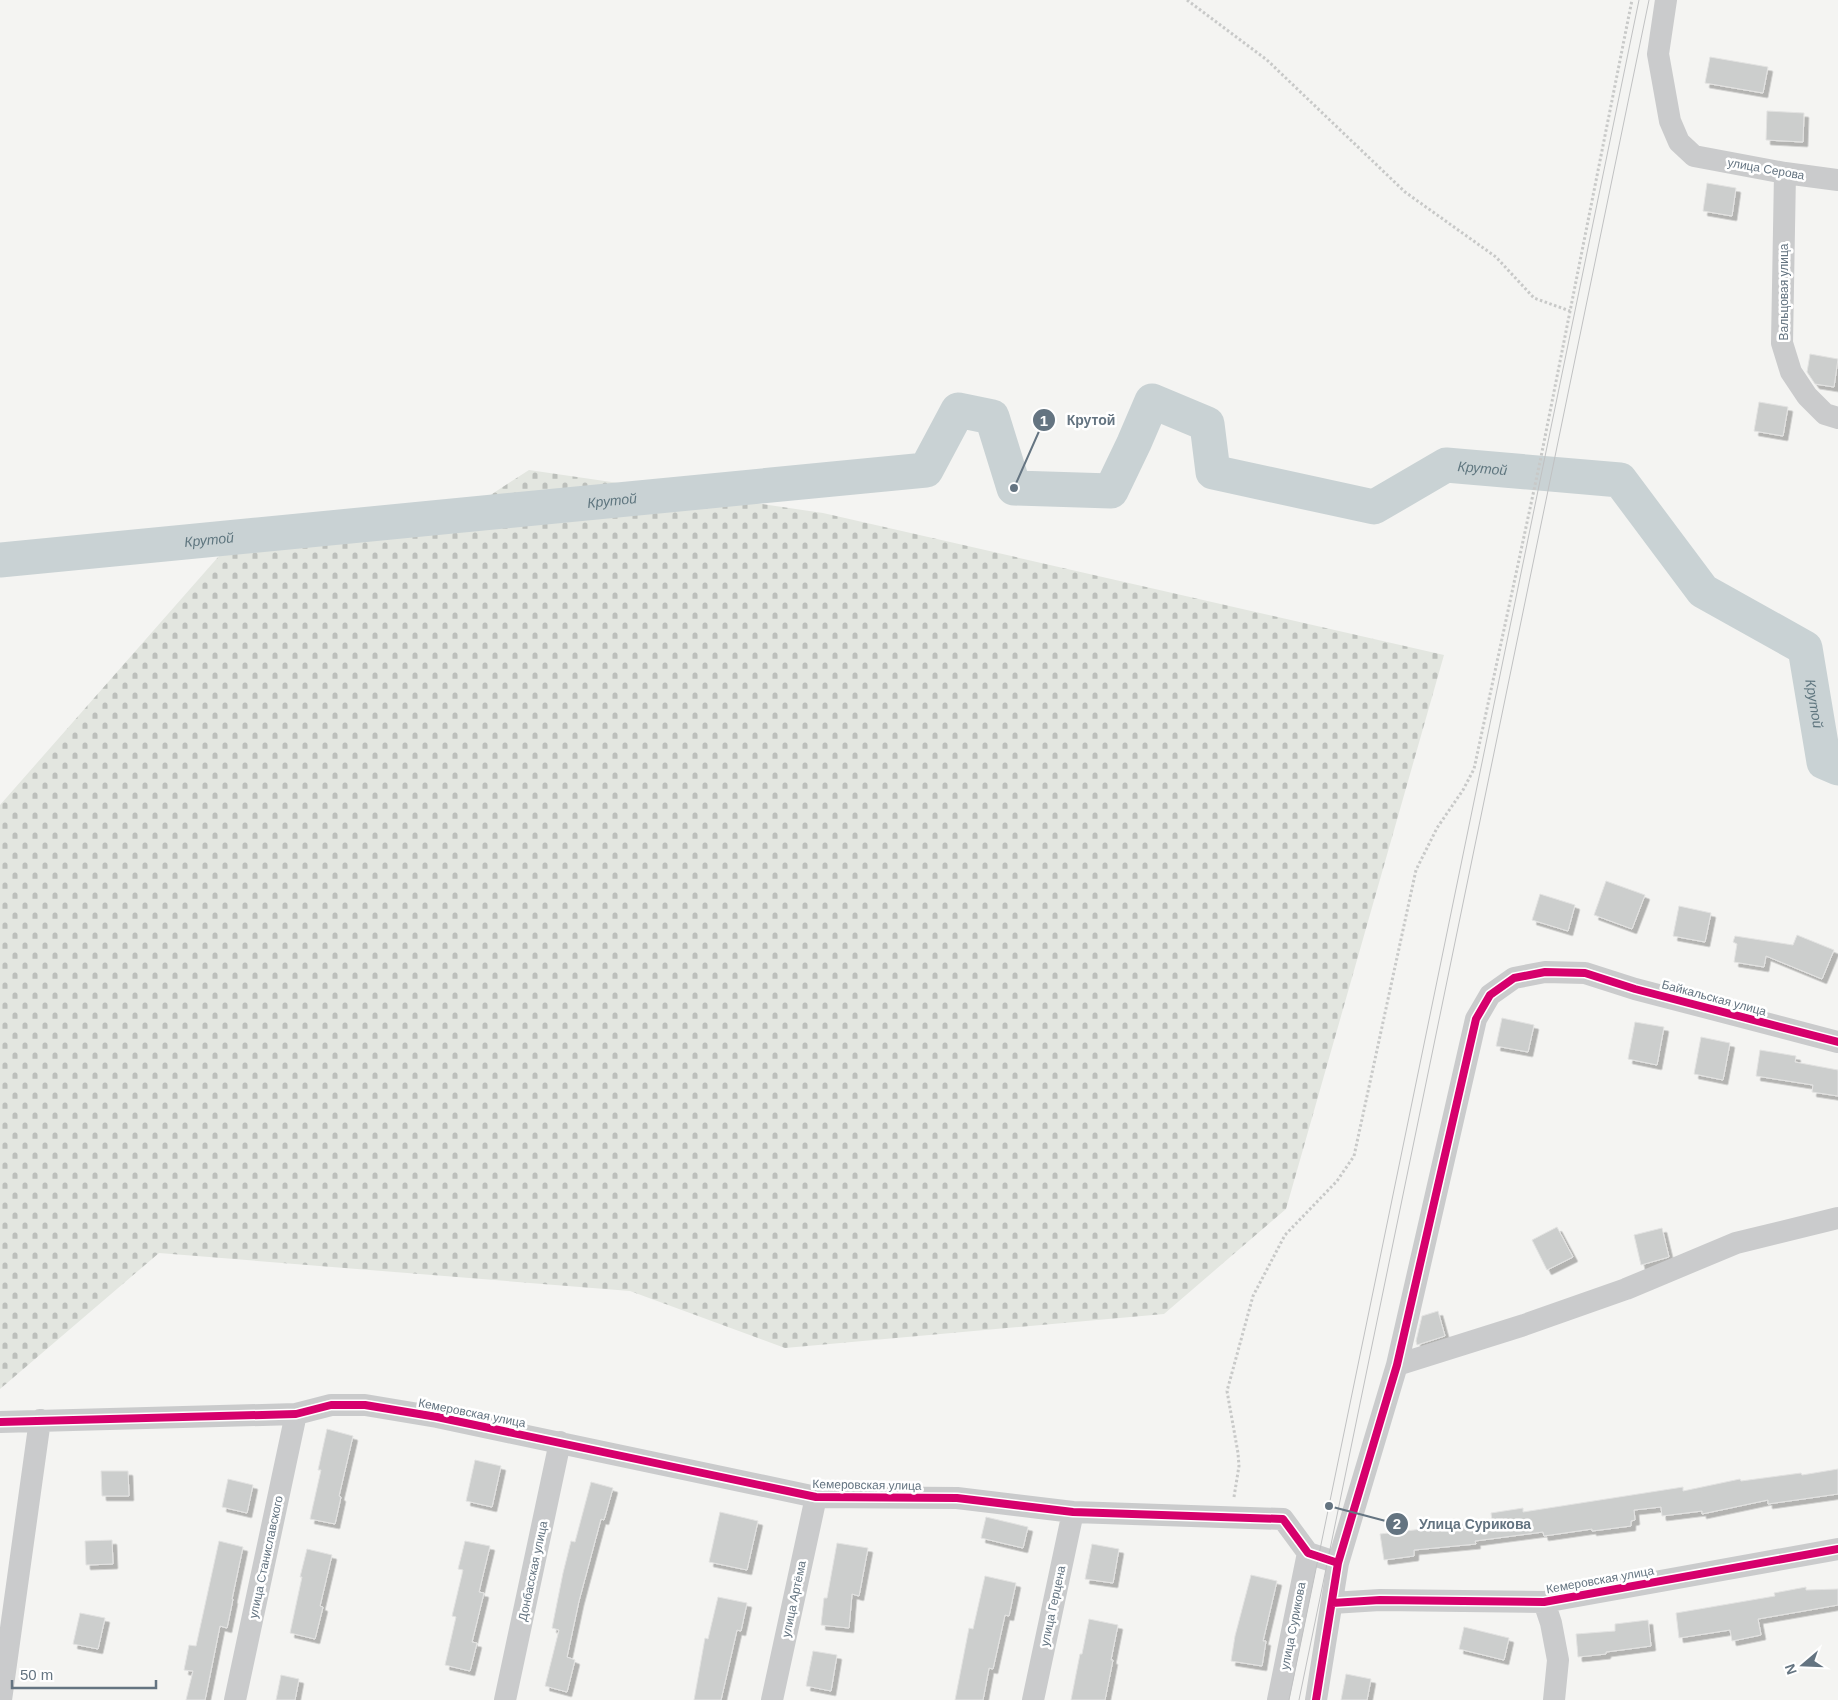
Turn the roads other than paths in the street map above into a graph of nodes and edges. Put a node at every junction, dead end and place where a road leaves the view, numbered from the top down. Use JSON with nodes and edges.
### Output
{"nodes":[{"id":1,"x":1666,"y":0,"type":"edge"},
{"id":2,"x":1785,"y":173,"type":"junction"},
{"id":3,"x":1838,"y":180,"type":"edge"},
{"id":4,"x":1838,"y":418,"type":"edge"},
{"id":5,"x":1838,"y":1042,"type":"edge"},
{"id":6,"x":1838,"y":1218,"type":"edge"},
{"id":7,"x":1396,"y":1365,"type":"junction"},
{"id":8,"x":296,"y":1414,"type":"junction"},
{"id":9,"x":40,"y":1420,"type":"junction"},
{"id":10,"x":0,"y":1422,"type":"edge"},
{"id":11,"x":560,"y":1442,"type":"junction"},
{"id":12,"x":816,"y":1497,"type":"junction"},
{"id":13,"x":1073,"y":1512,"type":"junction"},
{"id":14,"x":1838,"y":1548,"type":"edge"},
{"id":15,"x":1308,"y":1553,"type":"junction"},
{"id":16,"x":1338,"y":1563,"type":"junction"},
{"id":17,"x":1544,"y":1602,"type":"junction"},
{"id":18,"x":1332,"y":1603,"type":"junction"},
{"id":19,"x":1,"y":1700,"type":"edge"},
{"id":20,"x":235,"y":1700,"type":"edge"},
{"id":21,"x":506,"y":1700,"type":"edge"},
{"id":22,"x":772,"y":1700,"type":"edge"},
{"id":23,"x":1033,"y":1700,"type":"edge"},
{"id":24,"x":1278,"y":1700,"type":"edge"},
{"id":25,"x":1316,"y":1700,"type":"edge"},
{"id":26,"x":1554,"y":1700,"type":"edge"}],
"edges":[{"from":1,"to":2,"type":"street","name":"улица Серова"},
{"from":2,"to":3,"type":"street","name":"улица Серова"},
{"from":2,"to":4,"type":"street","name":"Вальцовая улица"},
{"from":5,"to":7,"type":"street","name":"Байкальская улица"},
{"from":6,"to":7,"type":"street"},
{"from":7,"to":16,"type":"street","name":"Байкальская улица"},
{"from":8,"to":9,"type":"street","name":"Кемеровская улица"},
{"from":8,"to":11,"type":"street","name":"Кемеровская улица"},
{"from":8,"to":20,"type":"street","name":"улица Станиславского"},
{"from":9,"to":10,"type":"street","name":"Кемеровская улица"},
{"from":9,"to":19,"type":"street"},
{"from":11,"to":12,"type":"street","name":"Кемеровская улица"},
{"from":11,"to":21,"type":"street","name":"Донбасская улица"},
{"from":12,"to":13,"type":"street","name":"Кемеровская улица"},
{"from":12,"to":22,"type":"street","name":"улица Артёма"},
{"from":13,"to":15,"type":"street","name":"Кемеровская улица"},
{"from":13,"to":23,"type":"street","name":"улица Герцена"},
{"from":14,"to":17,"type":"street","name":"Кемеровская улица"},
{"from":15,"to":16,"type":"street"},
{"from":15,"to":24,"type":"street","name":"улица Сурикова"},
{"from":16,"to":18,"type":"street","name":"Байкальская улица"},
{"from":17,"to":18,"type":"street","name":"Кемеровская улица"},
{"from":17,"to":26,"type":"street"},
{"from":18,"to":25,"type":"street"}]}
